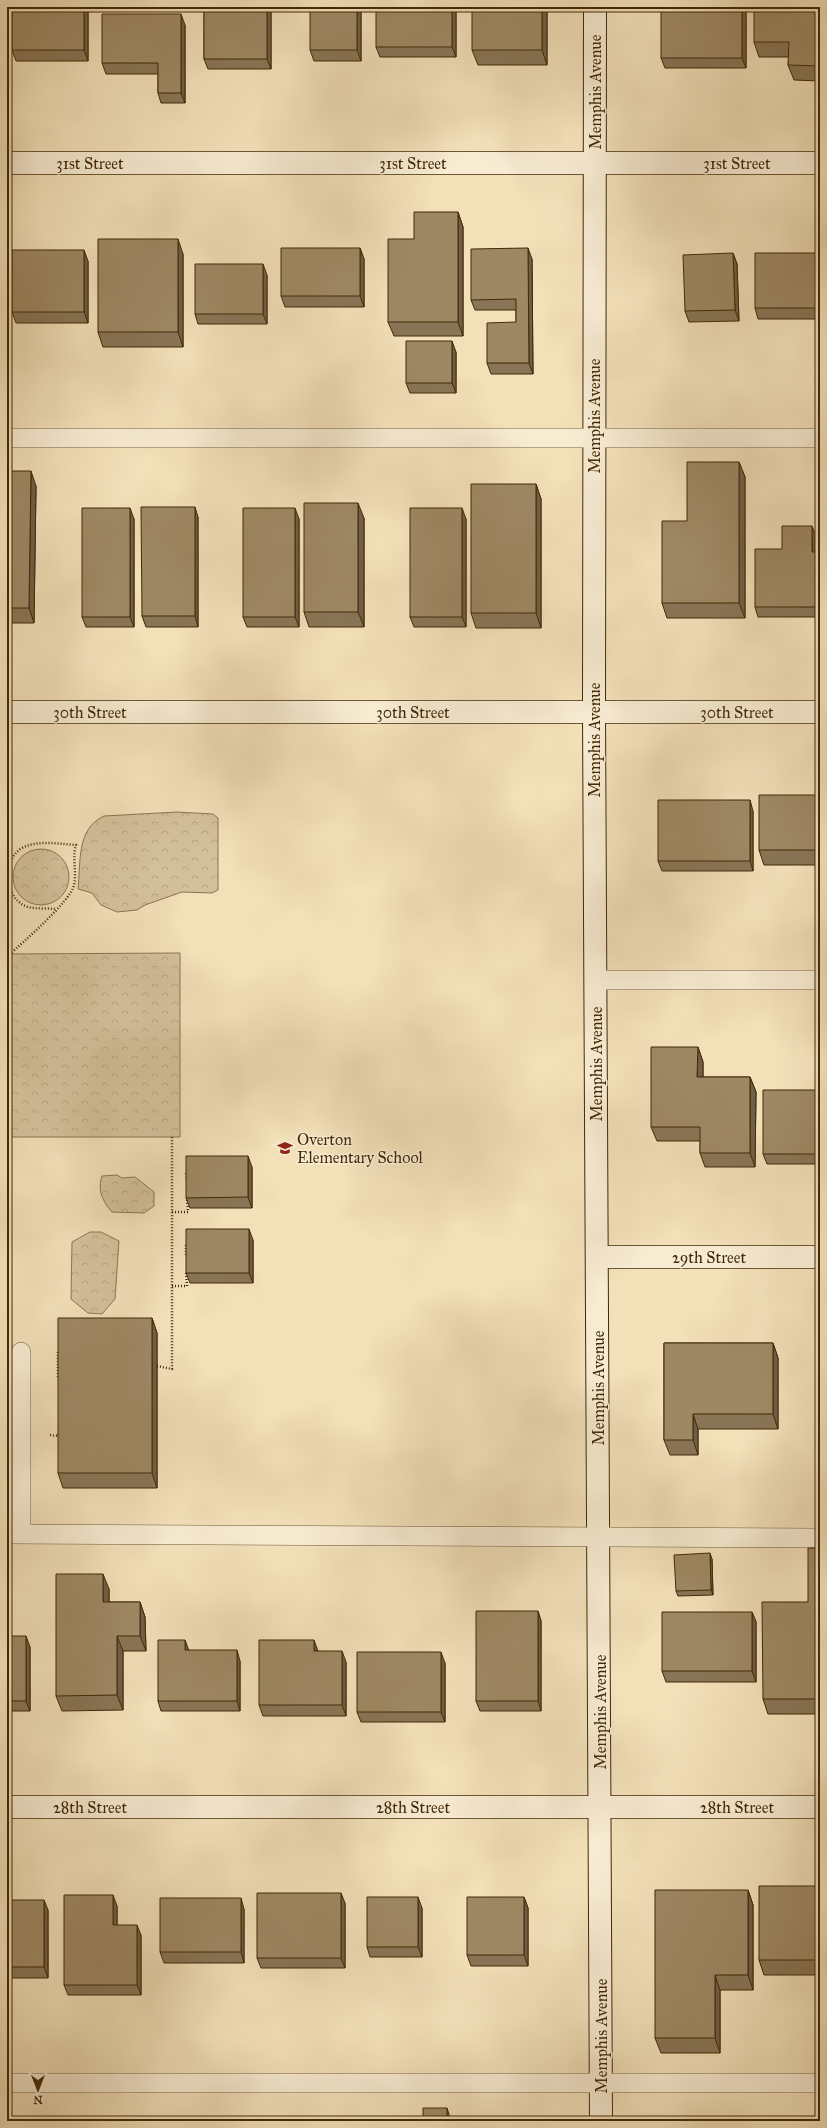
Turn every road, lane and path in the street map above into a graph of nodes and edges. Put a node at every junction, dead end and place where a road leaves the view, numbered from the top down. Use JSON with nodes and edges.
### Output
{"nodes":[{"id":1,"x":595,"y":7,"type":"edge"},
{"id":2,"x":7,"y":163,"type":"edge"},
{"id":3,"x":594,"y":163,"type":"junction"},
{"id":4,"x":820,"y":163,"type":"edge"},
{"id":5,"x":7,"y":438,"type":"edge"},
{"id":6,"x":594,"y":438,"type":"junction"},
{"id":7,"x":820,"y":438,"type":"edge"},
{"id":8,"x":7,"y":712,"type":"edge"},
{"id":9,"x":594,"y":712,"type":"junction"},
{"id":10,"x":820,"y":712,"type":"edge"},
{"id":11,"x":56,"y":909,"type":"junction"},
{"id":12,"x":596,"y":980,"type":"junction"},
{"id":13,"x":820,"y":980,"type":"edge"},
{"id":14,"x":7,"y":1006,"type":"edge"},
{"id":15,"x":172,"y":1137,"type":"dead end"},
{"id":16,"x":186,"y":1173,"type":"edge"},
{"id":17,"x":187,"y":1188,"type":"edge"},
{"id":18,"x":187,"y":1196,"type":"edge"},
{"id":19,"x":172,"y":1212,"type":"junction"},
{"id":20,"x":186,"y":1245,"type":"edge"},
{"id":21,"x":597,"y":1257,"type":"junction"},
{"id":22,"x":820,"y":1257,"type":"edge"},
{"id":23,"x":186,"y":1258,"type":"edge"},
{"id":24,"x":186,"y":1265,"type":"edge"},
{"id":25,"x":172,"y":1286,"type":"junction"},
{"id":26,"x":21,"y":1352,"type":"dead end"},
{"id":27,"x":157,"y":1366,"type":"dead end"},
{"id":28,"x":14,"y":1534,"type":"edge"},
{"id":29,"x":599,"y":1537,"type":"junction"},
{"id":30,"x":820,"y":1538,"type":"edge"},
{"id":31,"x":7,"y":1807,"type":"edge"},
{"id":32,"x":600,"y":1807,"type":"junction"},
{"id":33,"x":820,"y":1807,"type":"edge"},
{"id":34,"x":601,"y":2082,"type":"junction"},
{"id":35,"x":7,"y":2083,"type":"edge"},
{"id":36,"x":820,"y":2083,"type":"edge"},
{"id":37,"x":601,"y":2121,"type":"edge"}],
"edges":[{"from":1,"to":3,"type":"street","name":"Memphis Avenue"},
{"from":2,"to":3,"type":"street","name":"31st Street"},
{"from":3,"to":4,"type":"street","name":"31st Street"},
{"from":3,"to":6,"type":"street","name":"Memphis Avenue"},
{"from":5,"to":6,"type":"lane"},
{"from":6,"to":7,"type":"lane"},
{"from":6,"to":9,"type":"street","name":"Memphis Avenue"},
{"from":8,"to":9,"type":"street","name":"30th Street"},
{"from":9,"to":10,"type":"street","name":"30th Street"},
{"from":9,"to":12,"type":"street","name":"Memphis Avenue"},
{"from":11,"to":11,"type":"path"},
{"from":11,"to":14,"type":"path"},
{"from":12,"to":13,"type":"lane"},
{"from":12,"to":21,"type":"street","name":"Memphis Avenue"},
{"from":15,"to":19,"type":"path"},
{"from":16,"to":17,"type":"path"},
{"from":18,"to":19,"type":"path"},
{"from":19,"to":25,"type":"path"},
{"from":20,"to":23,"type":"path"},
{"from":21,"to":22,"type":"street","name":"29th Street"},
{"from":21,"to":29,"type":"street","name":"Memphis Avenue"},
{"from":24,"to":25,"type":"path"},
{"from":25,"to":27,"type":"path"},
{"from":26,"to":28,"type":"lane"},
{"from":28,"to":29,"type":"lane"},
{"from":29,"to":30,"type":"lane"},
{"from":29,"to":32,"type":"street","name":"Memphis Avenue"},
{"from":31,"to":32,"type":"street","name":"28th Street"},
{"from":32,"to":33,"type":"street","name":"28th Street"},
{"from":32,"to":34,"type":"street","name":"Memphis Avenue"},
{"from":34,"to":35,"type":"lane"},
{"from":34,"to":36,"type":"lane"},
{"from":34,"to":37,"type":"street","name":"Memphis Avenue"}]}
